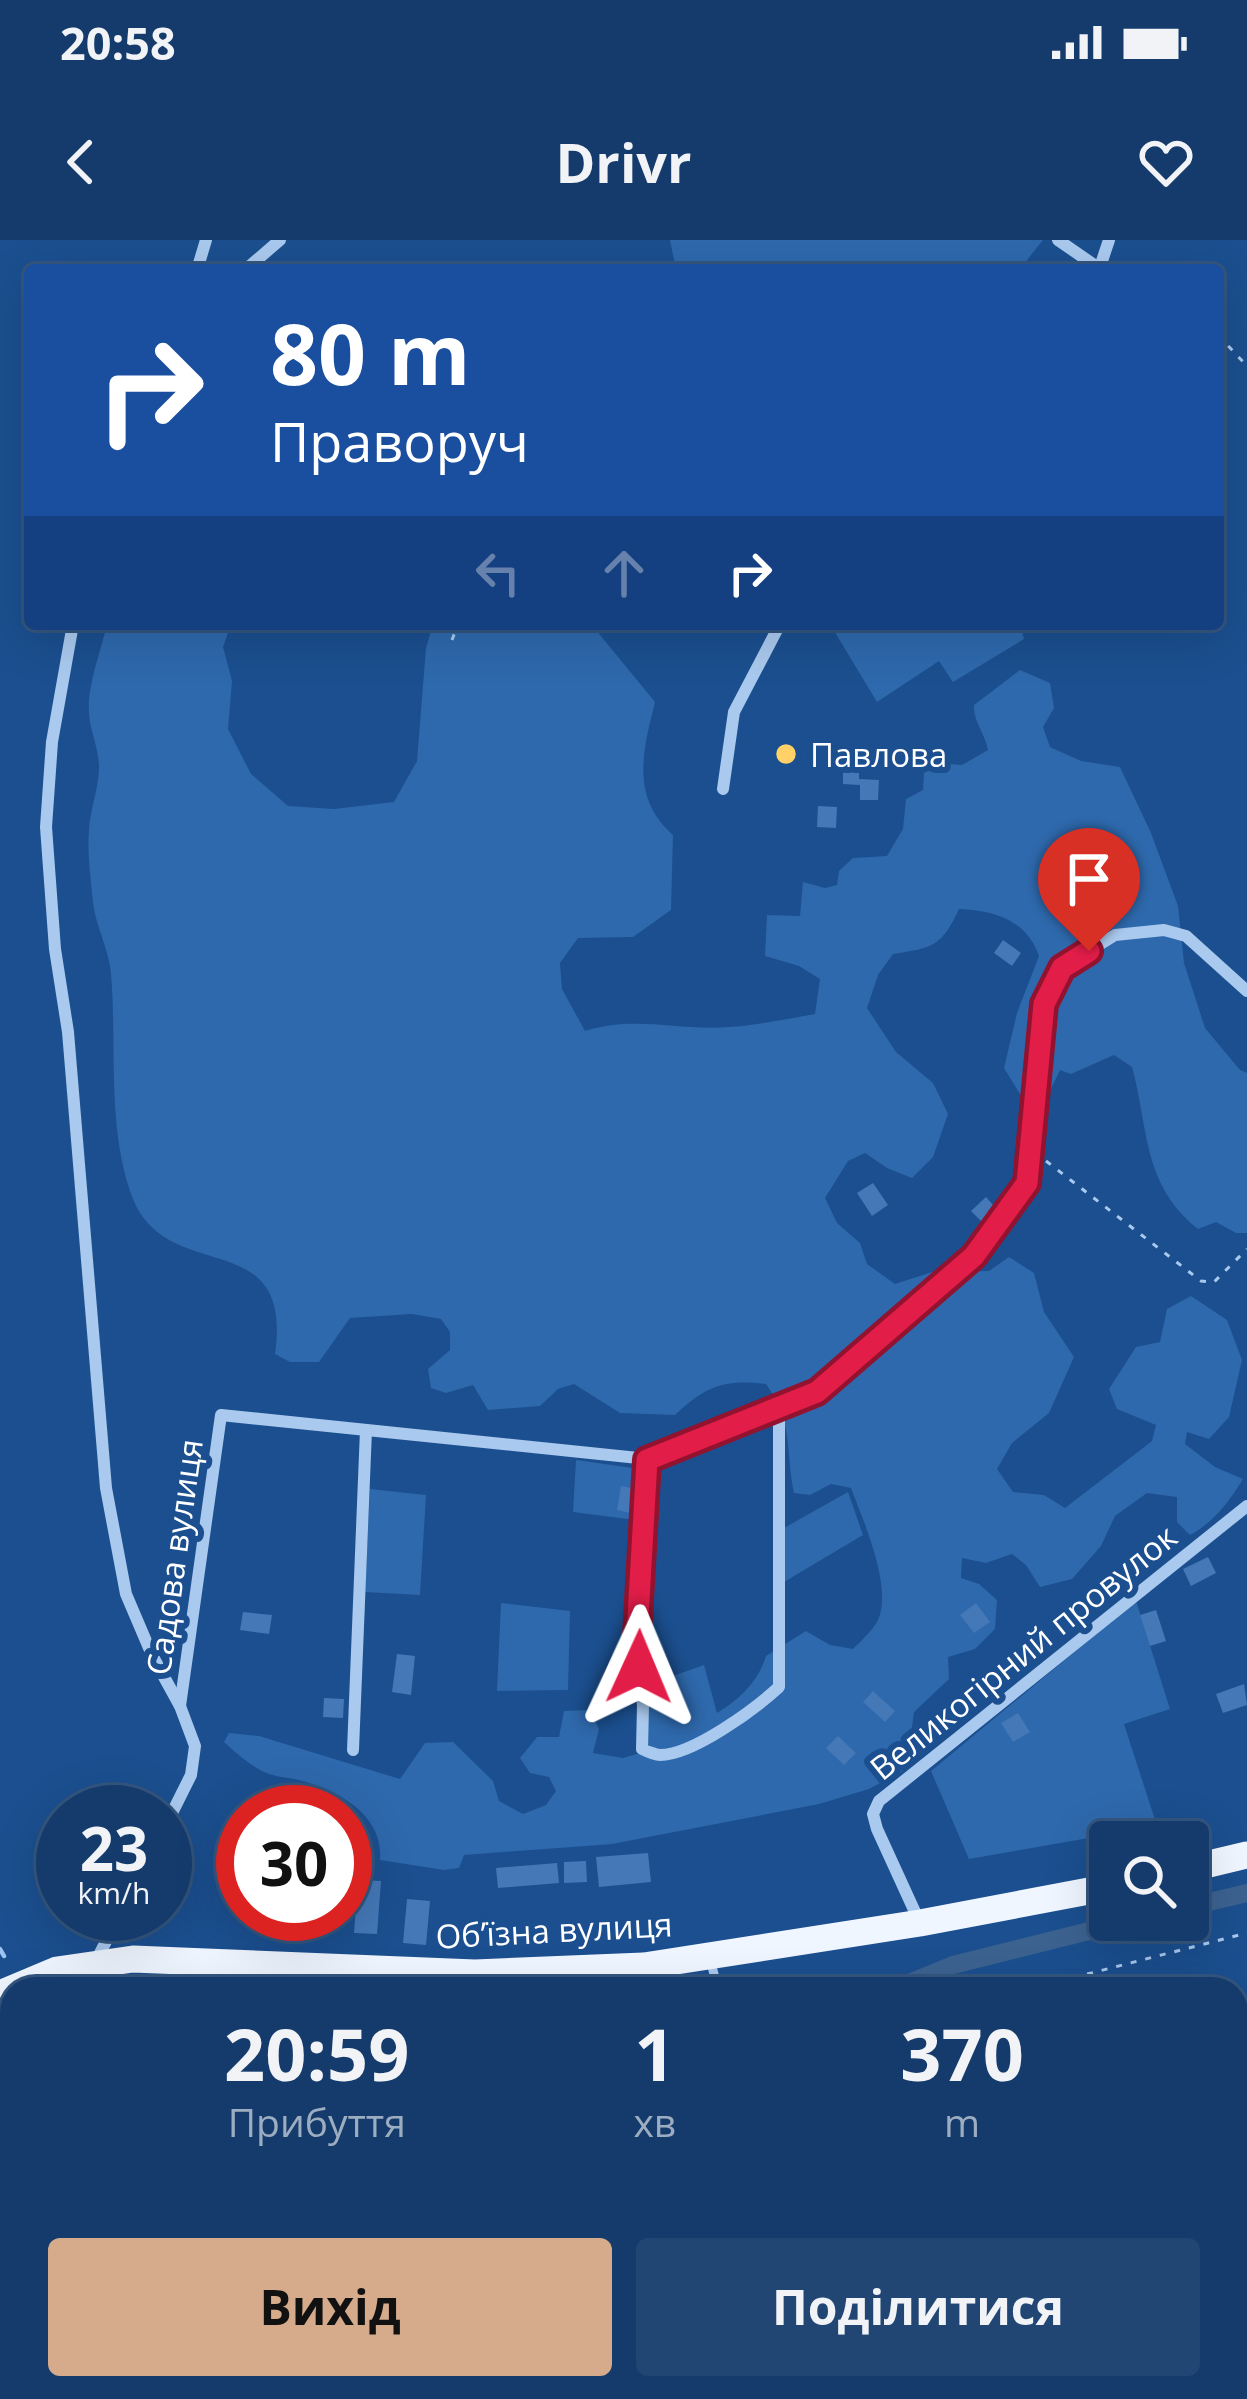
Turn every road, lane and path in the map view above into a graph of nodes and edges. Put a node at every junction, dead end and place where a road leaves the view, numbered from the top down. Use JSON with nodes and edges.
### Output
{"nodes":[{"id":1,"x":280,"y":240,"type":"edge"},
{"id":2,"x":1058,"y":240,"type":"edge"},
{"id":3,"x":252,"y":264,"type":"edge"},
{"id":4,"x":1093,"y":264,"type":"edge"},
{"id":5,"x":1224,"y":341,"type":"edge"},
{"id":6,"x":1247,"y":366,"type":"edge"},
{"id":7,"x":72,"y":630,"type":"edge"},
{"id":8,"x":456,"y":630,"type":"edge"},
{"id":9,"x":777,"y":630,"type":"edge"},
{"id":10,"x":452,"y":640,"type":"dead end"},
{"id":11,"x":723,"y":790,"type":"dead end"},
{"id":12,"x":1247,"y":991,"type":"edge"},
{"id":13,"x":1030,"y":1148,"type":"junction"},
{"id":14,"x":1247,"y":1249,"type":"edge"},
{"id":15,"x":779,"y":1407,"type":"junction"},
{"id":16,"x":366,"y":1430,"type":"junction"},
{"id":17,"x":647,"y":1460,"type":"junction"},
{"id":18,"x":1247,"y":1506,"type":"edge"},
{"id":19,"x":180,"y":1706,"type":"junction"},
{"id":20,"x":353,"y":1750,"type":"dead end"},
{"id":21,"x":186,"y":1785,"type":"edge"},
{"id":22,"x":1247,"y":1855,"type":"edge"},
{"id":23,"x":1209,"y":1864,"type":"edge"},
{"id":24,"x":1089,"y":1891,"type":"edge"},
{"id":25,"x":920,"y":1923,"type":"junction"},
{"id":26,"x":1247,"y":1933,"type":"edge"},
{"id":27,"x":107,"y":1941,"type":"edge"},
{"id":28,"x":710,"y":1958,"type":"junction"},
{"id":29,"x":96,"y":1963,"type":"junction"},
{"id":30,"x":41,"y":1977,"type":"edge"},
{"id":31,"x":715,"y":1977,"type":"edge"},
{"id":32,"x":1076,"y":1977,"type":"edge"}],
"edges":[{"from":1,"to":3,"type":"street"},
{"from":2,"to":4,"type":"street"},
{"from":5,"to":6,"type":"path"},
{"from":7,"to":19,"type":"street"},
{"from":8,"to":10,"type":"path"},
{"from":9,"to":11,"type":"street"},
{"from":12,"to":13,"type":"street"},
{"from":13,"to":14,"type":"path"},
{"from":13,"to":15,"type":"street"},
{"from":15,"to":17,"type":"street"},
{"from":15,"to":17,"type":"street"},
{"from":16,"to":17,"type":"street"},
{"from":16,"to":19,"type":"street","name":"Садова вулиця"},
{"from":16,"to":20,"type":"street"},
{"from":18,"to":25,"type":"street","name":"Великогірний провулок"},
{"from":19,"to":21,"type":"street"},
{"from":22,"to":23,"type":"main road"},
{"from":24,"to":25,"type":"main road","name":"Обʼїзна вулиця"},
{"from":25,"to":28,"type":"main road","name":"Обʼїзна вулиця"},
{"from":26,"to":32,"type":"path"},
{"from":27,"to":29,"type":"street"},
{"from":28,"to":29,"type":"main road","name":"Обʼїзна вулиця"},
{"from":28,"to":31,"type":"lane"},
{"from":29,"to":30,"type":"main road","name":"Обʼїзна вулиця"}]}
